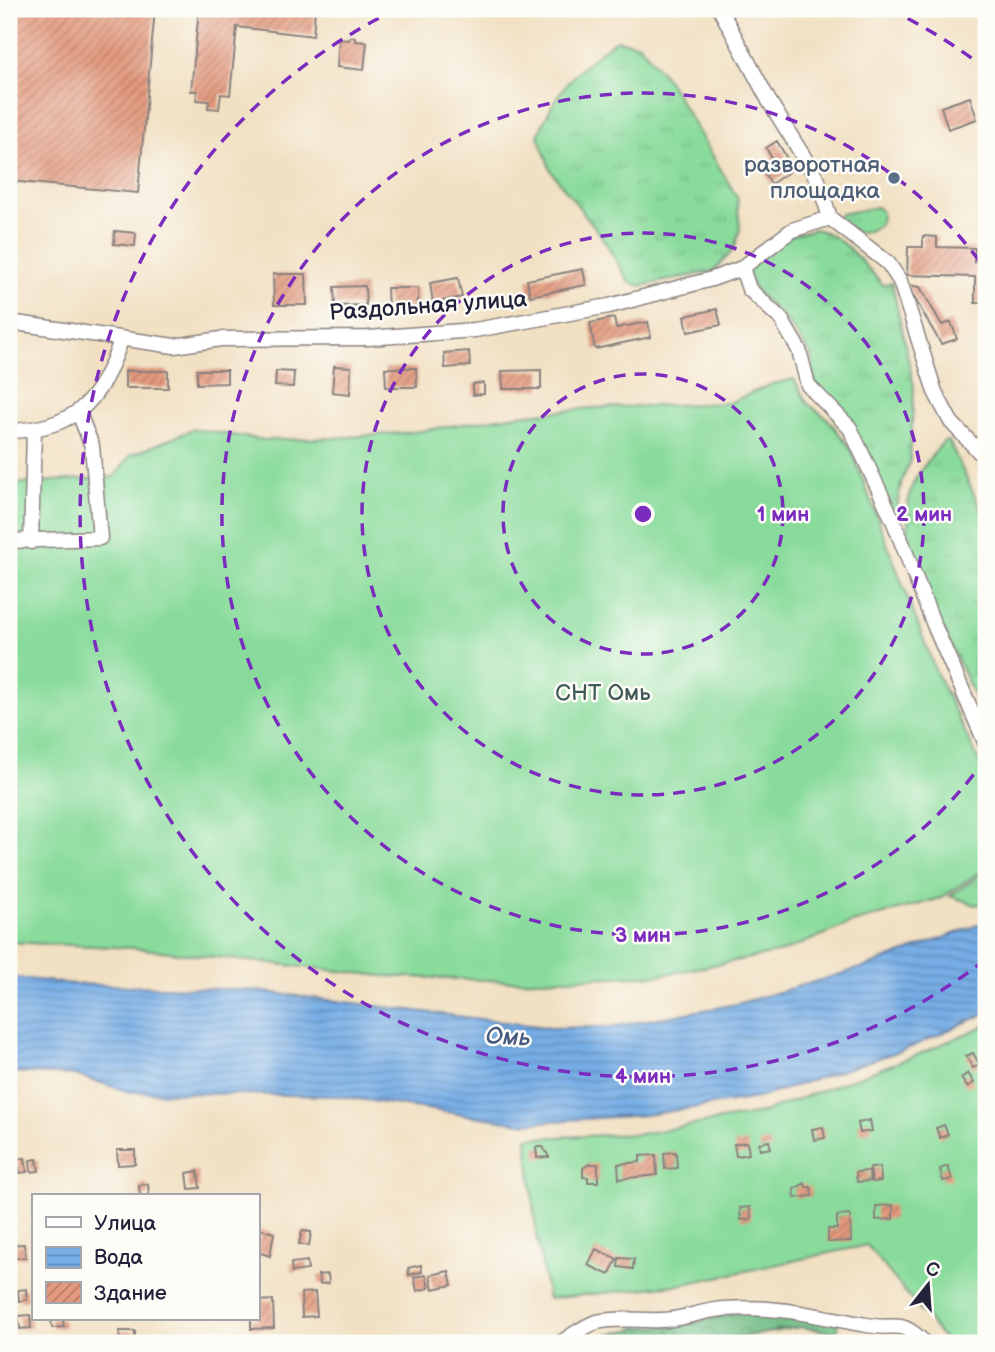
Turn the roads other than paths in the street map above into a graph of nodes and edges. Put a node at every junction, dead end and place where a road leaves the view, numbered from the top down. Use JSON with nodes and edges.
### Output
{"nodes":[{"id":1,"x":720,"y":9,"type":"edge"},
{"id":2,"x":830,"y":218,"type":"junction"},
{"id":3,"x":742,"y":268,"type":"junction"},
{"id":4,"x":9,"y":322,"type":"edge"},
{"id":5,"x":121,"y":340,"type":"junction"},
{"id":6,"x":78,"y":411,"type":"junction"},
{"id":7,"x":9,"y":431,"type":"edge"},
{"id":8,"x":34,"y":431,"type":"junction"},
{"id":9,"x":986,"y":459,"type":"edge"},
{"id":10,"x":9,"y":541,"type":"edge"},
{"id":11,"x":31,"y":542,"type":"junction"},
{"id":12,"x":986,"y":744,"type":"edge"},
{"id":13,"x":560,"y":1343,"type":"edge"},
{"id":14,"x":925,"y":1343,"type":"edge"}],
"edges":[{"from":1,"to":2,"type":"street"},
{"from":2,"to":3,"type":"street","name":"Раздольная улица"},
{"from":2,"to":9,"type":"street"},
{"from":3,"to":5,"type":"street","name":"Раздольная улица"},
{"from":3,"to":12,"type":"street"},
{"from":4,"to":5,"type":"street","name":"Раздольная улица"},
{"from":5,"to":6,"type":"street"},
{"from":6,"to":8,"type":"street"},
{"from":6,"to":11,"type":"street"},
{"from":7,"to":8,"type":"street"},
{"from":8,"to":11,"type":"street"},
{"from":10,"to":11,"type":"street"},
{"from":13,"to":14,"type":"street"}]}
